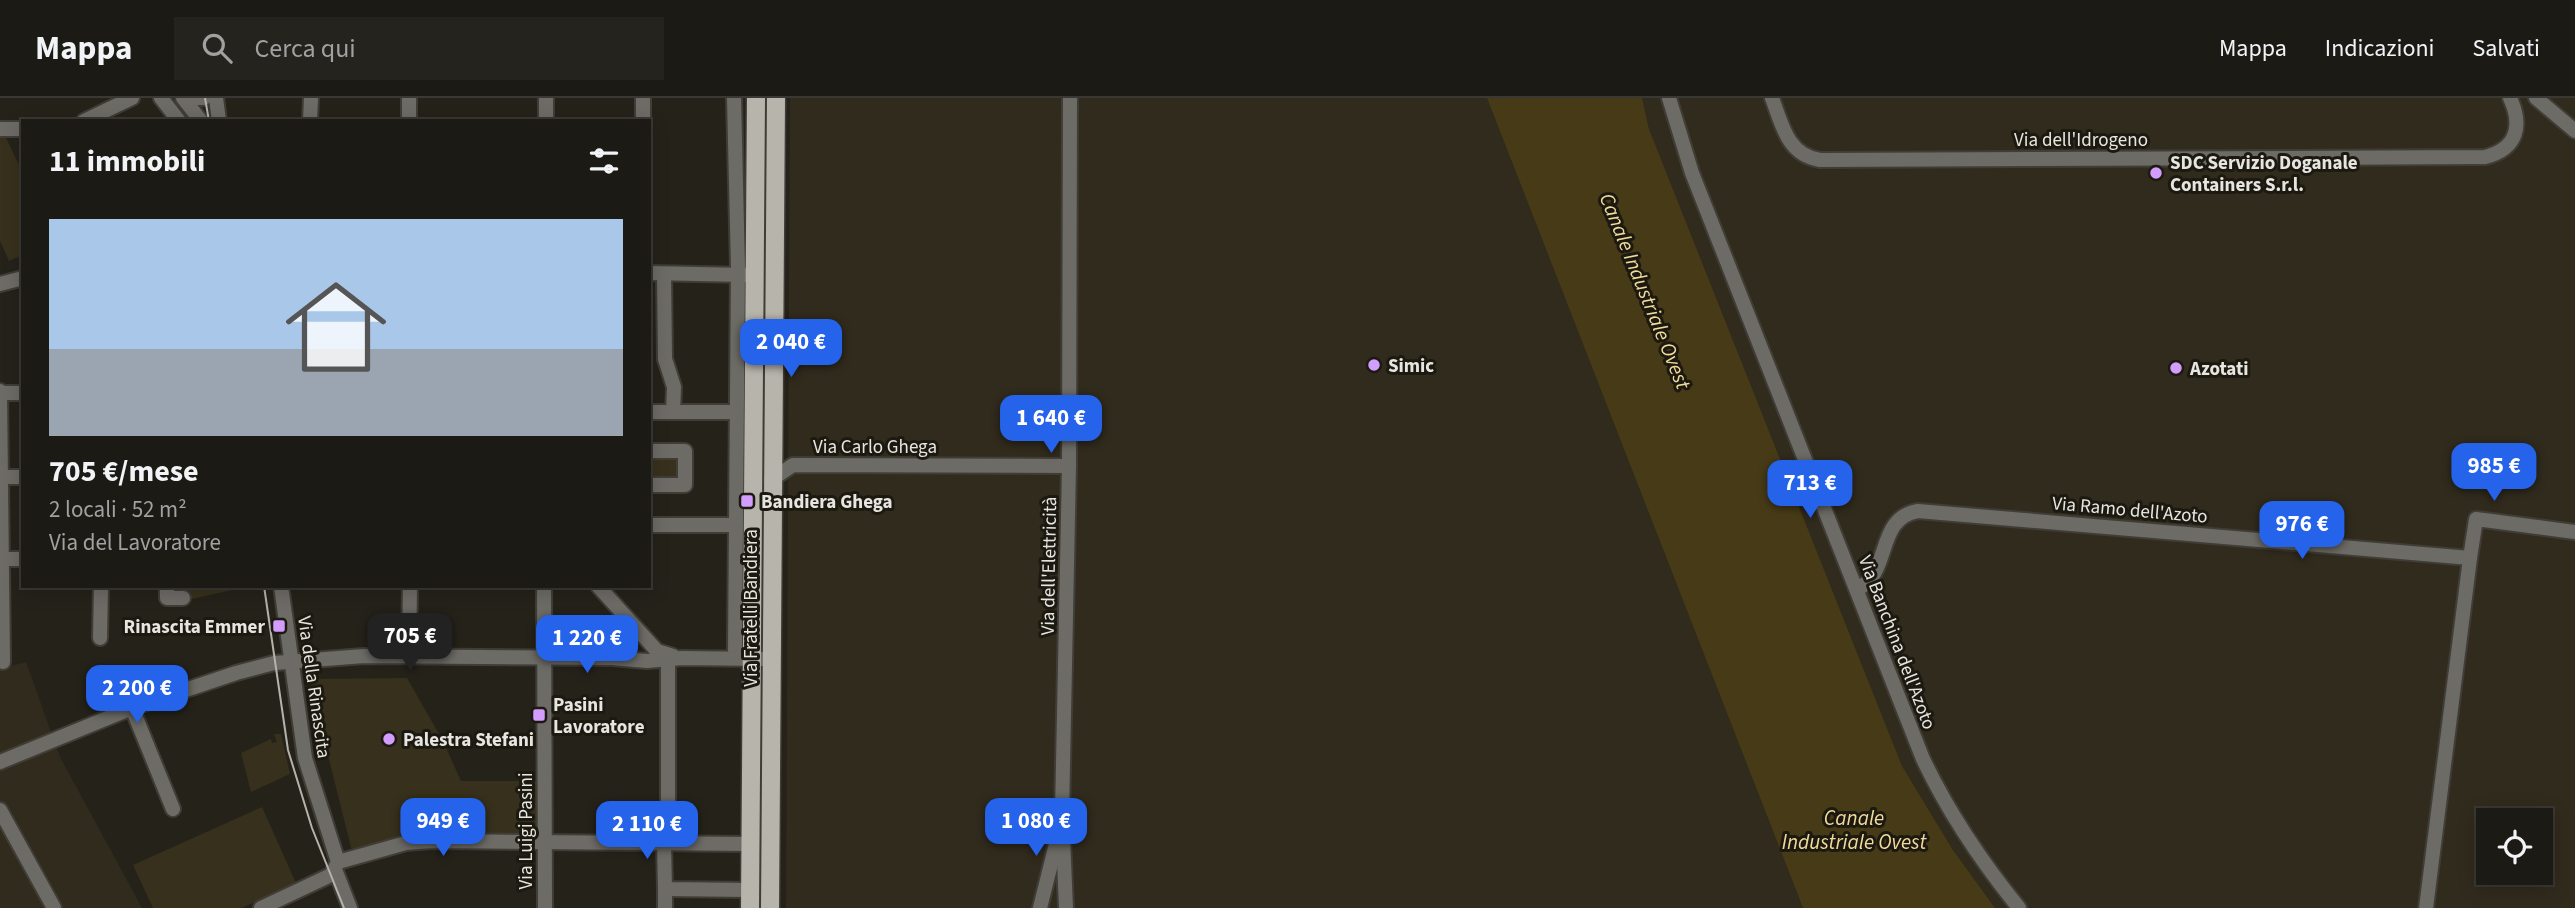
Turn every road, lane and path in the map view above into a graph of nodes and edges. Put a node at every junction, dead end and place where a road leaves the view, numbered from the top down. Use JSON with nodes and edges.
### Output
{"nodes":[{"id":1,"x":132,"y":98,"type":"edge"},
{"id":2,"x":161,"y":98,"type":"edge"},
{"id":3,"x":185,"y":98,"type":"edge"},
{"id":4,"x":204,"y":98,"type":"edge"},
{"id":5,"x":216,"y":98,"type":"edge"},
{"id":6,"x":311,"y":98,"type":"edge"},
{"id":7,"x":410,"y":98,"type":"edge"},
{"id":8,"x":546,"y":98,"type":"edge"},
{"id":9,"x":643,"y":98,"type":"edge"},
{"id":10,"x":734,"y":98,"type":"edge"},
{"id":11,"x":756,"y":98,"type":"edge"},
{"id":12,"x":776,"y":98,"type":"edge"},
{"id":13,"x":1070,"y":98,"type":"edge"},
{"id":14,"x":1669,"y":98,"type":"edge"},
{"id":15,"x":1772,"y":98,"type":"edge"},
{"id":16,"x":2510,"y":98,"type":"edge"},
{"id":17,"x":2536,"y":98,"type":"edge"},
{"id":18,"x":111,"y":115,"type":"edge"},
{"id":19,"x":93,"y":119,"type":"edge"},
{"id":20,"x":177,"y":119,"type":"edge"},
{"id":21,"x":200,"y":119,"type":"edge"},
{"id":22,"x":219,"y":119,"type":"edge"},
{"id":23,"x":310,"y":119,"type":"edge"},
{"id":24,"x":410,"y":119,"type":"edge"},
{"id":25,"x":546,"y":119,"type":"edge"},
{"id":26,"x":643,"y":119,"type":"edge"},
{"id":27,"x":0,"y":129,"type":"edge"},
{"id":28,"x":21,"y":129,"type":"edge"},
{"id":29,"x":2575,"y":131,"type":"edge"},
{"id":30,"x":656,"y":274,"type":"edge"},
{"id":31,"x":746,"y":275,"type":"junction"},
{"id":32,"x":21,"y":279,"type":"edge"},
{"id":33,"x":0,"y":284,"type":"edge"},
{"id":34,"x":0,"y":392,"type":"edge"},
{"id":35,"x":21,"y":393,"type":"edge"},
{"id":36,"x":651,"y":412,"type":"edge"},
{"id":37,"x":673,"y":412,"type":"junction"},
{"id":38,"x":736,"y":412,"type":"junction"},
{"id":39,"x":651,"y":451,"type":"edge"},
{"id":40,"x":1069,"y":466,"type":"junction"},
{"id":41,"x":1,"y":477,"type":"edge"},
{"id":42,"x":21,"y":477,"type":"edge"},
{"id":43,"x":771,"y":480,"type":"junction"},
{"id":44,"x":651,"y":485,"type":"edge"},
{"id":45,"x":651,"y":524,"type":"edge"},
{"id":46,"x":736,"y":525,"type":"junction"},
{"id":47,"x":2575,"y":532,"type":"edge"},
{"id":48,"x":2470,"y":558,"type":"junction"},
{"id":49,"x":2,"y":559,"type":"junction"},
{"id":50,"x":21,"y":559,"type":"edge"},
{"id":51,"x":101,"y":588,"type":"edge"},
{"id":52,"x":167,"y":588,"type":"edge"},
{"id":53,"x":281,"y":588,"type":"edge"},
{"id":54,"x":410,"y":588,"type":"edge"},
{"id":55,"x":544,"y":588,"type":"edge"},
{"id":56,"x":600,"y":588,"type":"edge"},
{"id":57,"x":1857,"y":589,"type":"junction"},
{"id":58,"x":183,"y":598,"type":"dead end"},
{"id":59,"x":629,"y":625,"type":"junction"},
{"id":60,"x":544,"y":634,"type":"junction"},
{"id":61,"x":100,"y":638,"type":"dead end"},
{"id":62,"x":743,"y":654,"type":"junction"},
{"id":63,"x":409,"y":656,"type":"junction"},
{"id":64,"x":562,"y":657,"type":"junction"},
{"id":65,"x":612,"y":658,"type":"junction"},
{"id":66,"x":675,"y":659,"type":"junction"},
{"id":67,"x":771,"y":659,"type":"junction"},
{"id":68,"x":290,"y":661,"type":"junction"},
{"id":69,"x":3,"y":662,"type":"dead end"},
{"id":70,"x":544,"y":664,"type":"junction"},
{"id":71,"x":132,"y":708,"type":"junction"},
{"id":72,"x":0,"y":762,"type":"edge"},
{"id":73,"x":173,"y":809,"type":"dead end"},
{"id":74,"x":0,"y":810,"type":"edge"},
{"id":75,"x":1062,"y":814,"type":"junction"},
{"id":76,"x":545,"y":841,"type":"junction"},
{"id":77,"x":666,"y":843,"type":"junction"},
{"id":78,"x":750,"y":844,"type":"junction"},
{"id":79,"x":335,"y":870,"type":"junction"},
{"id":80,"x":665,"y":889,"type":"junction"},
{"id":81,"x":750,"y":899,"type":"edge"},
{"id":82,"x":54,"y":908,"type":"edge"},
{"id":83,"x":261,"y":908,"type":"edge"},
{"id":84,"x":350,"y":908,"type":"edge"},
{"id":85,"x":545,"y":908,"type":"edge"},
{"id":86,"x":664,"y":908,"type":"edge"},
{"id":87,"x":769,"y":908,"type":"edge"},
{"id":88,"x":1040,"y":908,"type":"edge"},
{"id":89,"x":1066,"y":908,"type":"edge"},
{"id":90,"x":2019,"y":908,"type":"edge"},
{"id":91,"x":2426,"y":908,"type":"edge"}],
"edges":[{"from":1,"to":18,"type":"street"},
{"from":2,"to":20,"type":"street"},
{"from":3,"to":4,"type":"street"},
{"from":3,"to":21,"type":"street"},
{"from":5,"to":22,"type":"street"},
{"from":6,"to":23,"type":"street"},
{"from":7,"to":24,"type":"street"},
{"from":8,"to":25,"type":"street"},
{"from":9,"to":26,"type":"street"},
{"from":10,"to":31,"type":"street","name":"Via Fratelli Bandiera"},
{"from":11,"to":31,"type":"main road","name":"Via Fratelli Bandiera"},
{"from":12,"to":43,"type":"main road","name":"Via Fratelli Bandiera"},
{"from":13,"to":40,"type":"street","name":"Via dell'Elettricità"},
{"from":14,"to":57,"type":"street","name":"Via Banchina dell'Azoto"},
{"from":15,"to":16,"type":"street","name":"Via dell'Idrogeno"},
{"from":17,"to":29,"type":"street"},
{"from":18,"to":19,"type":"street"},
{"from":27,"to":28,"type":"street"},
{"from":30,"to":31,"type":"street"},
{"from":30,"to":37,"type":"street"},
{"from":31,"to":38,"type":"street","name":"Via Fratelli Bandiera"},
{"from":31,"to":62,"type":"main road","name":"Via Fratelli Bandiera"},
{"from":32,"to":33,"type":"street"},
{"from":34,"to":35,"type":"street"},
{"from":34,"to":41,"type":"street"},
{"from":36,"to":37,"type":"street"},
{"from":37,"to":38,"type":"street"},
{"from":38,"to":46,"type":"street","name":"Via Fratelli Bandiera"},
{"from":39,"to":44,"type":"street"},
{"from":40,"to":43,"type":"street","name":"Via Carlo Ghega"},
{"from":40,"to":75,"type":"street","name":"Via dell'Elettricità"},
{"from":41,"to":42,"type":"street"},
{"from":41,"to":49,"type":"street"},
{"from":43,"to":67,"type":"main road","name":"Via Fratelli Bandiera"},
{"from":45,"to":46,"type":"street"},
{"from":46,"to":62,"type":"street","name":"Via Fratelli Bandiera"},
{"from":47,"to":48,"type":"street"},
{"from":48,"to":57,"type":"street","name":"Via Ramo dell'Azoto"},
{"from":48,"to":91,"type":"street"},
{"from":49,"to":50,"type":"street"},
{"from":49,"to":69,"type":"street"},
{"from":51,"to":61,"type":"street"},
{"from":52,"to":58,"type":"street"},
{"from":53,"to":68,"type":"street","name":"Via della Rinascita"},
{"from":54,"to":63,"type":"street"},
{"from":55,"to":60,"type":"street","name":"Via Luigi Pasini"},
{"from":56,"to":59,"type":"street"},
{"from":57,"to":90,"type":"street","name":"Via Banchina dell'Azoto"},
{"from":59,"to":65,"type":"street"},
{"from":59,"to":66,"type":"street"},
{"from":60,"to":64,"type":"street"},
{"from":60,"to":70,"type":"street","name":"Via Luigi Pasini"},
{"from":62,"to":66,"type":"street"},
{"from":62,"to":67,"type":"street"},
{"from":62,"to":78,"type":"main road","name":"Via Fratelli Bandiera"},
{"from":63,"to":68,"type":"street"},
{"from":63,"to":70,"type":"street"},
{"from":64,"to":65,"type":"street"},
{"from":64,"to":70,"type":"street"},
{"from":65,"to":66,"type":"street"},
{"from":66,"to":77,"type":"street"},
{"from":67,"to":87,"type":"main road","name":"Via Fratelli Bandiera"},
{"from":68,"to":71,"type":"street"},
{"from":68,"to":79,"type":"street","name":"Via della Rinascita"},
{"from":70,"to":76,"type":"street","name":"Via Luigi Pasini"},
{"from":71,"to":72,"type":"street"},
{"from":71,"to":73,"type":"street"},
{"from":74,"to":82,"type":"street"},
{"from":75,"to":88,"type":"street"},
{"from":75,"to":89,"type":"street","name":"Via dell'Elettricità"},
{"from":76,"to":77,"type":"street"},
{"from":76,"to":79,"type":"street"},
{"from":76,"to":85,"type":"street","name":"Via Luigi Pasini"},
{"from":77,"to":78,"type":"street"},
{"from":77,"to":80,"type":"street"},
{"from":78,"to":81,"type":"main road","name":"Via Fratelli Bandiera"},
{"from":79,"to":83,"type":"street"},
{"from":79,"to":84,"type":"street","name":"Via della Rinascita"},
{"from":80,"to":81,"type":"street"},
{"from":80,"to":86,"type":"street"}]}
